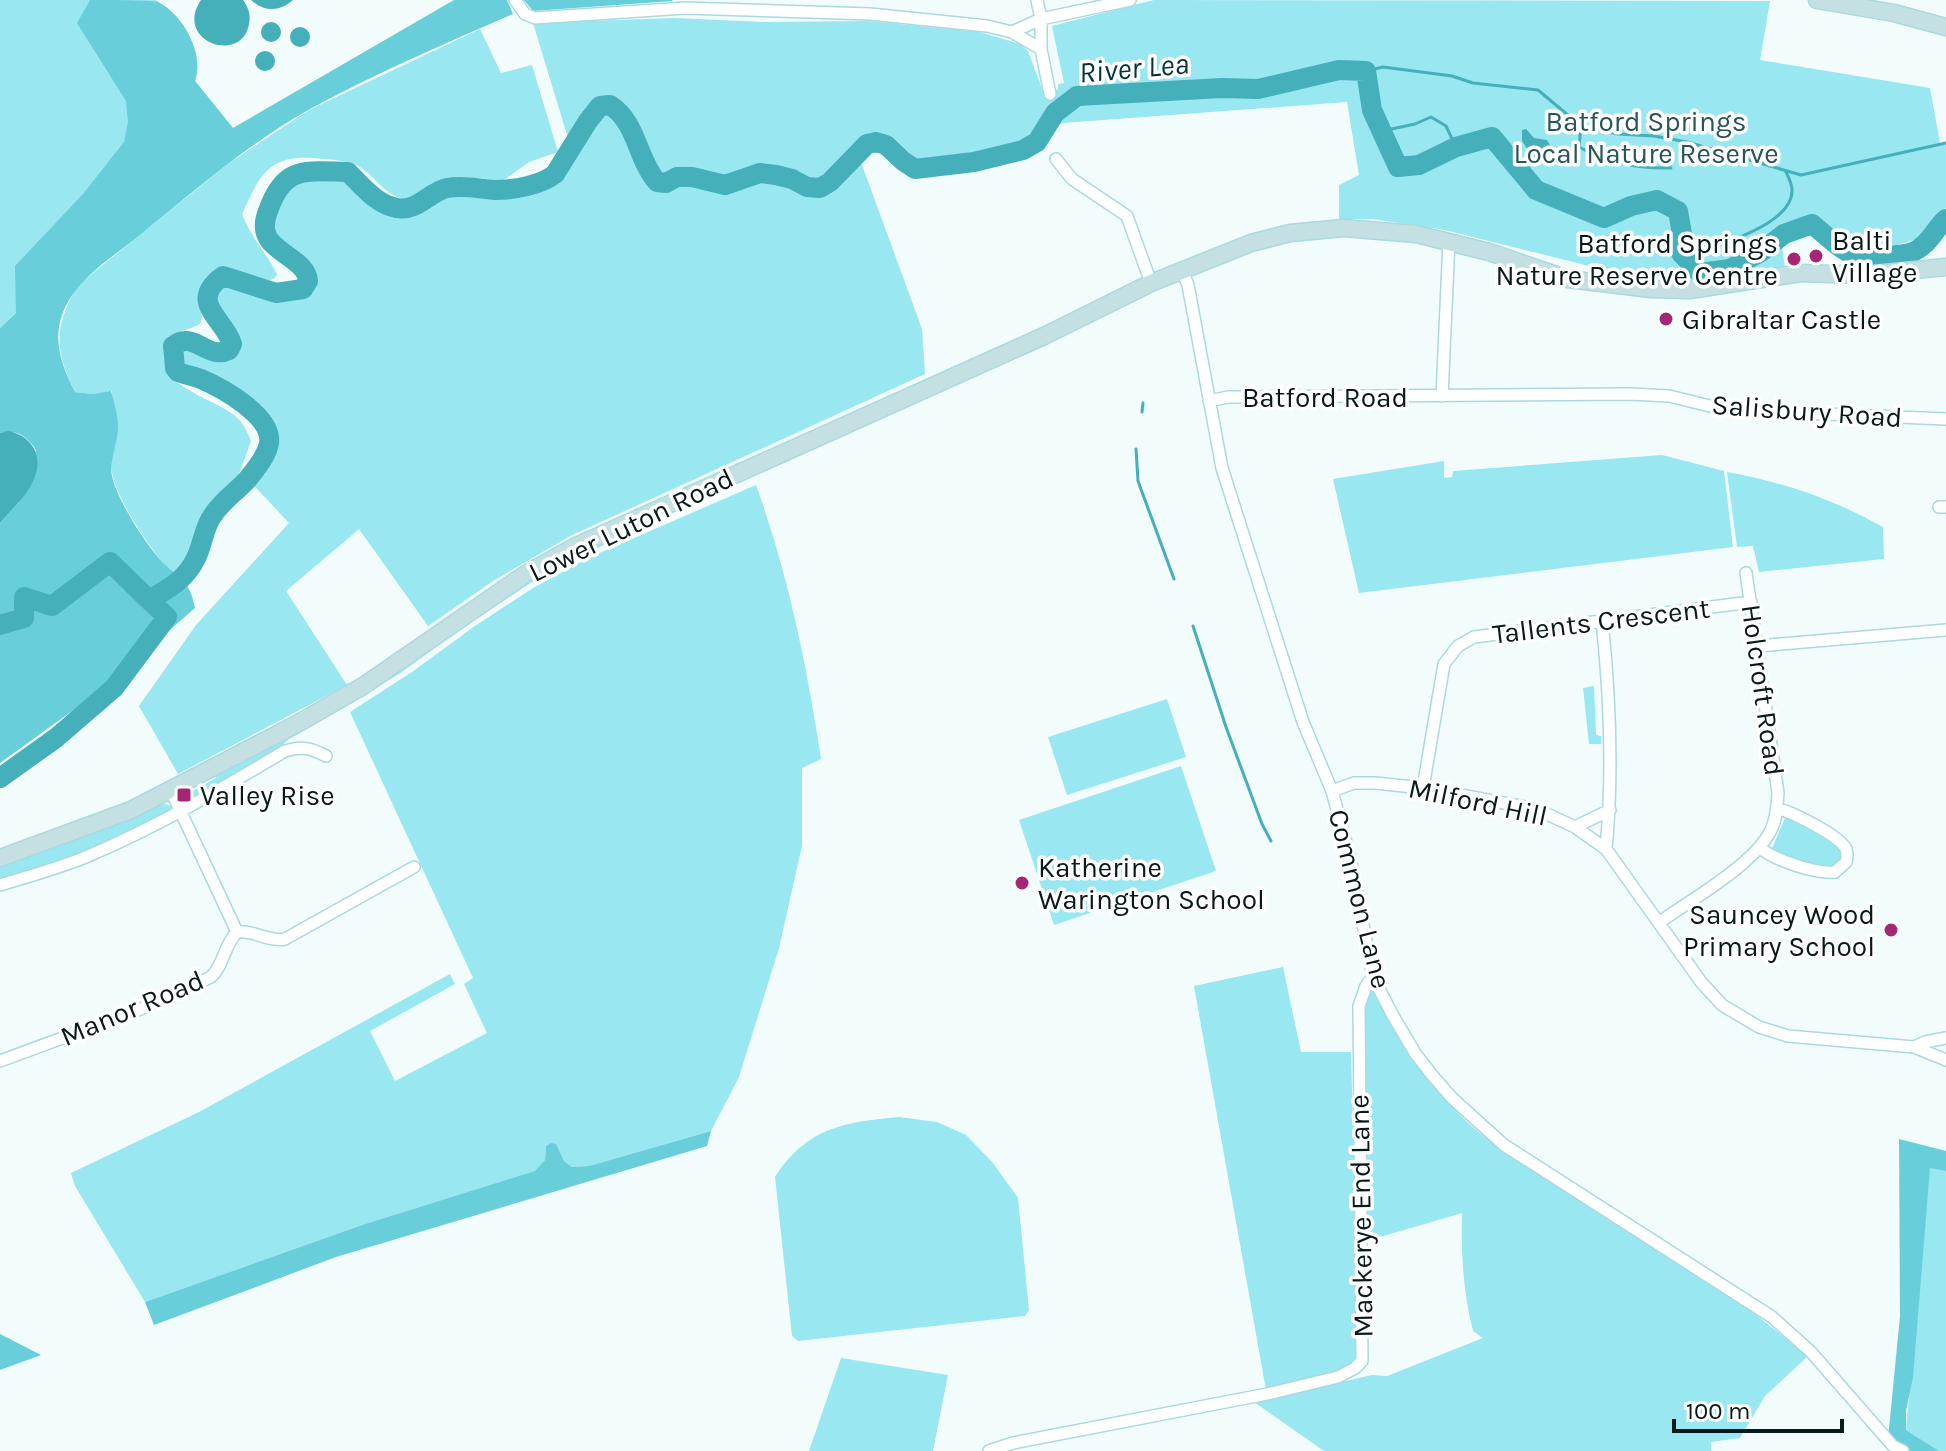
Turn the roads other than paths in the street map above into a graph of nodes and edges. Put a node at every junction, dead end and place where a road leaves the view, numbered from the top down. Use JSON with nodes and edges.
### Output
{"nodes":[{"id":1,"x":515,"y":0,"type":"edge"},
{"id":2,"x":1037,"y":0,"type":"edge"},
{"id":3,"x":1130,"y":0,"type":"edge"},
{"id":4,"x":1817,"y":0,"type":"edge"},
{"id":5,"x":1836,"y":2,"type":"edge"},
{"id":6,"x":1041,"y":19,"type":"junction"},
{"id":7,"x":1946,"y":27,"type":"edge"},
{"id":8,"x":1012,"y":32,"type":"junction"},
{"id":9,"x":1041,"y":49,"type":"junction"},
{"id":10,"x":1050,"y":94,"type":"dead end"},
{"id":11,"x":1056,"y":159,"type":"dead end"},
{"id":12,"x":1449,"y":241,"type":"junction"},
{"id":13,"x":1946,"y":267,"type":"edge"},
{"id":14,"x":1182,"y":270,"type":"junction"},
{"id":15,"x":1151,"y":283,"type":"junction"},
{"id":16,"x":1442,"y":396,"type":"junction"},
{"id":17,"x":1669,"y":396,"type":"joint"},
{"id":18,"x":1209,"y":401,"type":"junction"},
{"id":19,"x":1946,"y":419,"type":"edge"},
{"id":20,"x":1746,"y":573,"type":"dead end"},
{"id":21,"x":1751,"y":602,"type":"junction"},
{"id":22,"x":1602,"y":621,"type":"junction"},
{"id":23,"x":1946,"y":630,"type":"edge"},
{"id":24,"x":1758,"y":646,"type":"junction"},
{"id":25,"x":326,"y":756,"type":"dead end"},
{"id":26,"x":1423,"y":788,"type":"junction"},
{"id":27,"x":171,"y":791,"type":"junction"},
{"id":28,"x":1332,"y":791,"type":"junction"},
{"id":29,"x":1777,"y":808,"type":"junction"},
{"id":30,"x":1610,"y":810,"type":"junction"},
{"id":31,"x":182,"y":811,"type":"junction"},
{"id":32,"x":1575,"y":827,"type":"junction"},
{"id":33,"x":1760,"y":848,"type":"junction"},
{"id":34,"x":1606,"y":849,"type":"junction"},
{"id":35,"x":0,"y":858,"type":"edge"},
{"id":36,"x":414,"y":867,"type":"dead end"},
{"id":37,"x":0,"y":885,"type":"edge"},
{"id":38,"x":1660,"y":922,"type":"junction"},
{"id":39,"x":237,"y":932,"type":"junction"},
{"id":40,"x":1373,"y":977,"type":"junction"},
{"id":41,"x":1946,"y":1038,"type":"edge"},
{"id":42,"x":1914,"y":1047,"type":"junction"},
{"id":43,"x":1946,"y":1060,"type":"edge"},
{"id":44,"x":0,"y":1061,"type":"edge"},
{"id":45,"x":989,"y":1451,"type":"edge"},
{"id":46,"x":1903,"y":1451,"type":"edge"}],
"edges":[{"from":1,"to":8,"type":"street"},
{"from":2,"to":6,"type":"street"},
{"from":3,"to":6,"type":"street"},
{"from":4,"to":5,"type":"main road"},
{"from":5,"to":7,"type":"main road"},
{"from":6,"to":8,"type":"street"},
{"from":6,"to":9,"type":"street"},
{"from":8,"to":9,"type":"street"},
{"from":9,"to":10,"type":"street"},
{"from":11,"to":15,"type":"street"},
{"from":12,"to":13,"type":"main road","name":"Lower Luton Road"},
{"from":12,"to":14,"type":"main road","name":"Lower Luton Road"},
{"from":12,"to":16,"type":"street","name":"Batford Road"},
{"from":14,"to":15,"type":"main road","name":"Lower Luton Road"},
{"from":14,"to":18,"type":"street","name":"Common Lane"},
{"from":15,"to":27,"type":"main road","name":"Lower Luton Road"},
{"from":16,"to":17,"type":"street","name":"Batford Road"},
{"from":16,"to":18,"type":"street","name":"Batford Road"},
{"from":17,"to":19,"type":"street","name":"Salisbury Road"},
{"from":18,"to":28,"type":"street","name":"Common Lane"},
{"from":20,"to":21,"type":"street","name":"Holcroft Road"},
{"from":21,"to":22,"type":"street","name":"Tallents Crescent"},
{"from":21,"to":24,"type":"street","name":"Holcroft Road"},
{"from":22,"to":26,"type":"street","name":"Tallents Crescent"},
{"from":22,"to":30,"type":"street"},
{"from":23,"to":24,"type":"street"},
{"from":24,"to":29,"type":"street","name":"Holcroft Road"},
{"from":25,"to":31,"type":"street"},
{"from":26,"to":28,"type":"street","name":"Milford Hill"},
{"from":26,"to":32,"type":"street","name":"Milford Hill"},
{"from":27,"to":31,"type":"street"},
{"from":27,"to":35,"type":"main road","name":"Lower Luton Road"},
{"from":28,"to":40,"type":"street","name":"Common Lane"},
{"from":29,"to":33,"type":"street","name":"Holcroft Road"},
{"from":29,"to":33,"type":"street","name":"Holcroft Road"},
{"from":30,"to":32,"type":"street"},
{"from":30,"to":34,"type":"street"},
{"from":31,"to":37,"type":"street"},
{"from":31,"to":39,"type":"street"},
{"from":32,"to":34,"type":"street","name":"Milford Hill"},
{"from":33,"to":38,"type":"street","name":"Holcroft Road"},
{"from":34,"to":38,"type":"street","name":"Milford Hill"},
{"from":36,"to":39,"type":"street"},
{"from":38,"to":42,"type":"street","name":"Milford Hill"},
{"from":39,"to":44,"type":"street","name":"Manor Road"},
{"from":40,"to":45,"type":"street","name":"Mackerye End Lane"},
{"from":40,"to":46,"type":"street","name":"Common Lane"},
{"from":41,"to":42,"type":"street","name":"Milford Hill"},
{"from":42,"to":43,"type":"street","name":"Milford Hill"}]}
